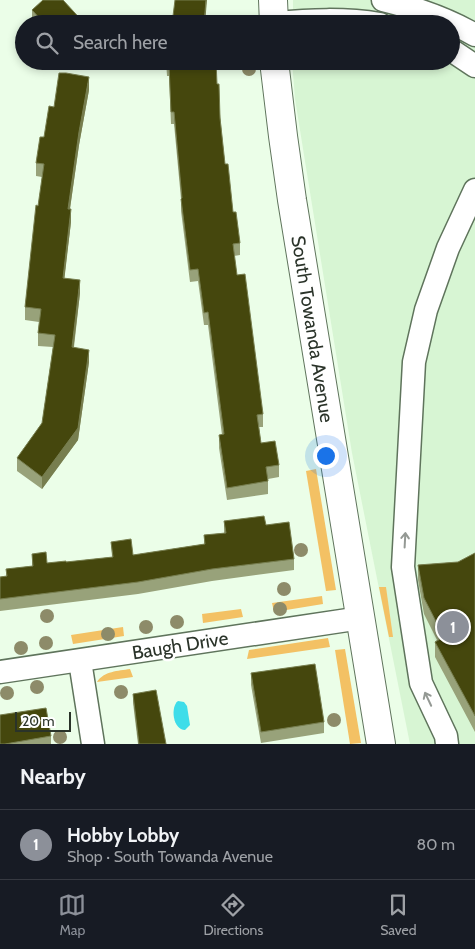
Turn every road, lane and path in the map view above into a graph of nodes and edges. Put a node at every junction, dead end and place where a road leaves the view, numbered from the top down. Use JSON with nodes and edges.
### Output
{"nodes":[{"id":1,"x":383,"y":0,"type":"edge"},
{"id":2,"x":433,"y":15,"type":"edge"},
{"id":3,"x":460,"y":26,"type":"edge"},
{"id":4,"x":475,"y":35,"type":"edge"},
{"id":5,"x":460,"y":56,"type":"edge"},
{"id":6,"x":475,"y":66,"type":"edge"},
{"id":7,"x":275,"y":70,"type":"edge"},
{"id":8,"x":475,"y":190,"type":"edge"},
{"id":9,"x":361,"y":618,"type":"junction"},
{"id":10,"x":80,"y":661,"type":"junction"},
{"id":11,"x":0,"y":672,"type":"edge"},
{"id":12,"x":92,"y":744,"type":"edge"},
{"id":13,"x":382,"y":744,"type":"edge"},
{"id":14,"x":447,"y":744,"type":"edge"}],
"edges":[{"from":1,"to":2,"type":"street"},
{"from":3,"to":4,"type":"street"},
{"from":5,"to":6,"type":"street"},
{"from":7,"to":9,"type":"main road","name":"South Towanda Avenue"},
{"from":14,"to":8,"type":"street","one_way":true},
{"from":9,"to":10,"type":"street","name":"Baugh Drive"},
{"from":9,"to":13,"type":"main road","name":"South Towanda Avenue"},
{"from":10,"to":11,"type":"street","name":"Baugh Drive"},
{"from":10,"to":12,"type":"street"}]}
